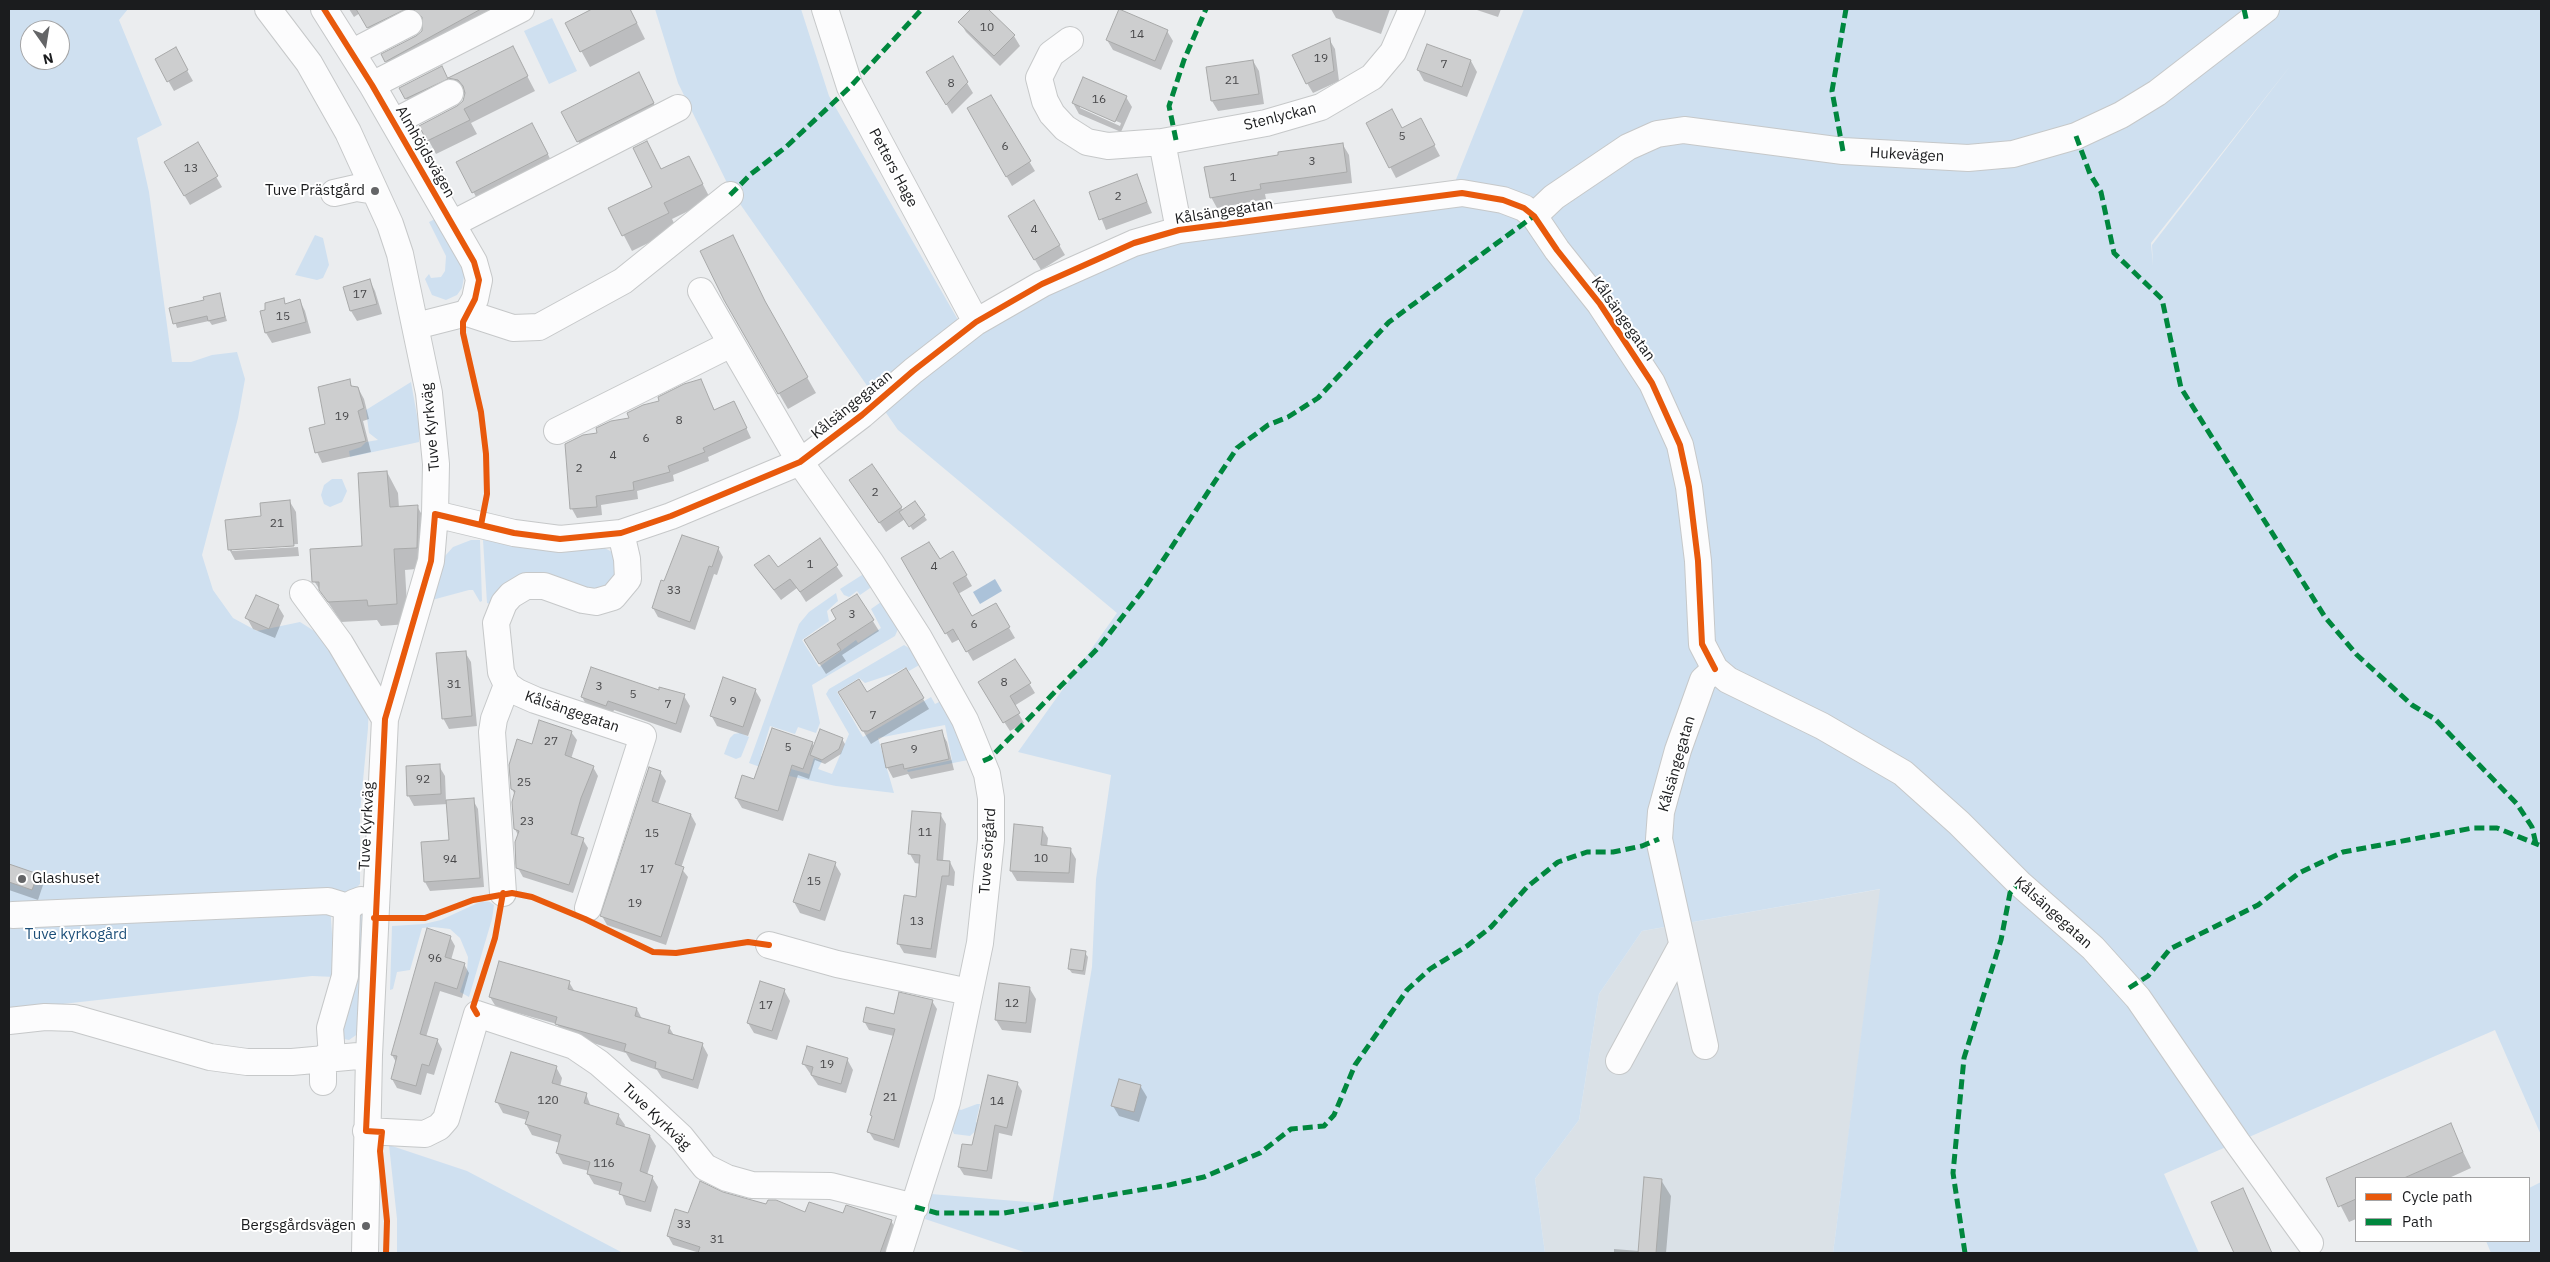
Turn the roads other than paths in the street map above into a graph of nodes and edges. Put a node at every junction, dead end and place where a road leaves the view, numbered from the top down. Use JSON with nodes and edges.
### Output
{"nodes":[{"id":1,"x":268,"y":9,"type":"edge"},
{"id":2,"x":324,"y":9,"type":"edge"},
{"id":3,"x":521,"y":9,"type":"edge"},
{"id":4,"x":825,"y":9,"type":"edge"},
{"id":5,"x":1412,"y":9,"type":"edge"},
{"id":6,"x":2266,"y":9,"type":"edge"},
{"id":7,"x":409,"y":23,"type":"dead end"},
{"id":8,"x":1070,"y":40,"type":"dead end"},
{"id":9,"x":353,"y":52,"type":"junction"},
{"id":10,"x":372,"y":85,"type":"junction"},
{"id":11,"x":450,"y":93,"type":"dead end"},
{"id":12,"x":678,"y":108,"type":"dead end"},
{"id":13,"x":394,"y":122,"type":"junction"},
{"id":14,"x":1162,"y":142,"type":"junction"},
{"id":15,"x":375,"y":191,"type":"junction"},
{"id":16,"x":334,"y":193,"type":"dead end"},
{"id":17,"x":730,"y":195,"type":"dead end"},
{"id":18,"x":1534,"y":216,"type":"junction"},
{"id":19,"x":452,"y":224,"type":"junction"},
{"id":20,"x":1179,"y":230,"type":"junction"},
{"id":21,"x":701,"y":291,"type":"dead end"},
{"id":22,"x":467,"y":313,"type":"junction"},
{"id":23,"x":976,"y":322,"type":"junction"},
{"id":24,"x":416,"y":326,"type":"junction"},
{"id":25,"x":731,"y":344,"type":"junction"},
{"id":26,"x":558,"y":431,"type":"dead end"},
{"id":27,"x":800,"y":462,"type":"junction"},
{"id":28,"x":436,"y":514,"type":"junction"},
{"id":29,"x":621,"y":533,"type":"junction"},
{"id":30,"x":303,"y":593,"type":"dead end"},
{"id":31,"x":1715,"y":670,"type":"junction"},
{"id":32,"x":507,"y":686,"type":"junction"},
{"id":33,"x":385,"y":719,"type":"junction"},
{"id":34,"x":503,"y":893,"type":"dead end"},
{"id":35,"x":375,"y":900,"type":"junction"},
{"id":36,"x":588,"y":908,"type":"dead end"},
{"id":37,"x":347,"y":911,"type":"junction"},
{"id":38,"x":13,"y":915,"type":"dead end"},
{"id":39,"x":1680,"y":935,"type":"junction"},
{"id":40,"x":769,"y":945,"type":"dead end"},
{"id":41,"x":969,"y":992,"type":"junction"},
{"id":42,"x":9,"y":1021,"type":"edge"},
{"id":43,"x":1706,"y":1046,"type":"dead end"},
{"id":44,"x":369,"y":1055,"type":"junction"},
{"id":45,"x":1620,"y":1062,"type":"dead end"},
{"id":46,"x":326,"y":1066,"type":"junction"},
{"id":47,"x":366,"y":1130,"type":"junction"},
{"id":48,"x":915,"y":1207,"type":"junction"},
{"id":49,"x":2310,"y":1242,"type":"dead end"},
{"id":50,"x":365,"y":1253,"type":"edge"},
{"id":51,"x":899,"y":1253,"type":"edge"}],
"edges":[{"from":1,"to":15,"type":"street","name":"Tuve Kyrkväg"},
{"from":2,"to":9,"type":"street","name":"Almhöjdsvägen"},
{"from":3,"to":10,"type":"street"},
{"from":4,"to":23,"type":"street","name":"Petters Hage"},
{"from":5,"to":14,"type":"street","name":"Stenlyckan"},
{"from":6,"to":18,"type":"street","name":"Hukevägen"},
{"from":7,"to":9,"type":"street"},
{"from":8,"to":14,"type":"street","name":"Stenlyckan"},
{"from":9,"to":10,"type":"street","name":"Almhöjdsvägen"},
{"from":10,"to":13,"type":"street","name":"Almhöjdsvägen"},
{"from":11,"to":13,"type":"street"},
{"from":12,"to":19,"type":"street"},
{"from":13,"to":19,"type":"street","name":"Almhöjdsvägen"},
{"from":14,"to":20,"type":"street"},
{"from":15,"to":16,"type":"street"},
{"from":15,"to":24,"type":"street","name":"Tuve Kyrkväg"},
{"from":17,"to":22,"type":"street"},
{"from":18,"to":20,"type":"street","name":"Kålsängegatan"},
{"from":18,"to":31,"type":"street","name":"Kålsängegatan"},
{"from":19,"to":22,"type":"street","name":"Almhöjdsvägen"},
{"from":20,"to":23,"type":"street","name":"Kålsängegatan"},
{"from":21,"to":25,"type":"street"},
{"from":22,"to":24,"type":"street"},
{"from":23,"to":27,"type":"street","name":"Kålsängegatan"},
{"from":24,"to":28,"type":"street","name":"Tuve Kyrkväg"},
{"from":25,"to":26,"type":"street"},
{"from":25,"to":27,"type":"street"},
{"from":27,"to":29,"type":"street","name":"Kålsängegatan"},
{"from":27,"to":41,"type":"street","name":"Tuve sörgård"},
{"from":28,"to":29,"type":"street","name":"Kålsängegatan"},
{"from":28,"to":33,"type":"street","name":"Tuve Kyrkväg"},
{"from":29,"to":32,"type":"street","name":"Kålsängegatan"},
{"from":30,"to":33,"type":"street"},
{"from":31,"to":39,"type":"street","name":"Kålsängegatan"},
{"from":31,"to":49,"type":"street","name":"Kålsängegatan"},
{"from":32,"to":34,"type":"street"},
{"from":32,"to":36,"type":"street","name":"Kålsängegatan"},
{"from":33,"to":35,"type":"street","name":"Tuve Kyrkväg"},
{"from":35,"to":37,"type":"street"},
{"from":35,"to":44,"type":"street","name":"Tuve Kyrkväg"},
{"from":37,"to":38,"type":"street"},
{"from":37,"to":46,"type":"street"},
{"from":39,"to":43,"type":"street","name":"Kålsängegatan"},
{"from":39,"to":45,"type":"street"},
{"from":40,"to":41,"type":"street"},
{"from":41,"to":48,"type":"street","name":"Tuve sörgård"},
{"from":42,"to":46,"type":"street"},
{"from":44,"to":46,"type":"street"},
{"from":44,"to":47,"type":"street","name":"Tuve Kyrkväg"},
{"from":47,"to":48,"type":"street","name":"Tuve Kyrkväg"},
{"from":47,"to":50,"type":"street","name":"Tuve Kyrkväg"},
{"from":48,"to":51,"type":"street","name":"Tuve sörgård"}]}
